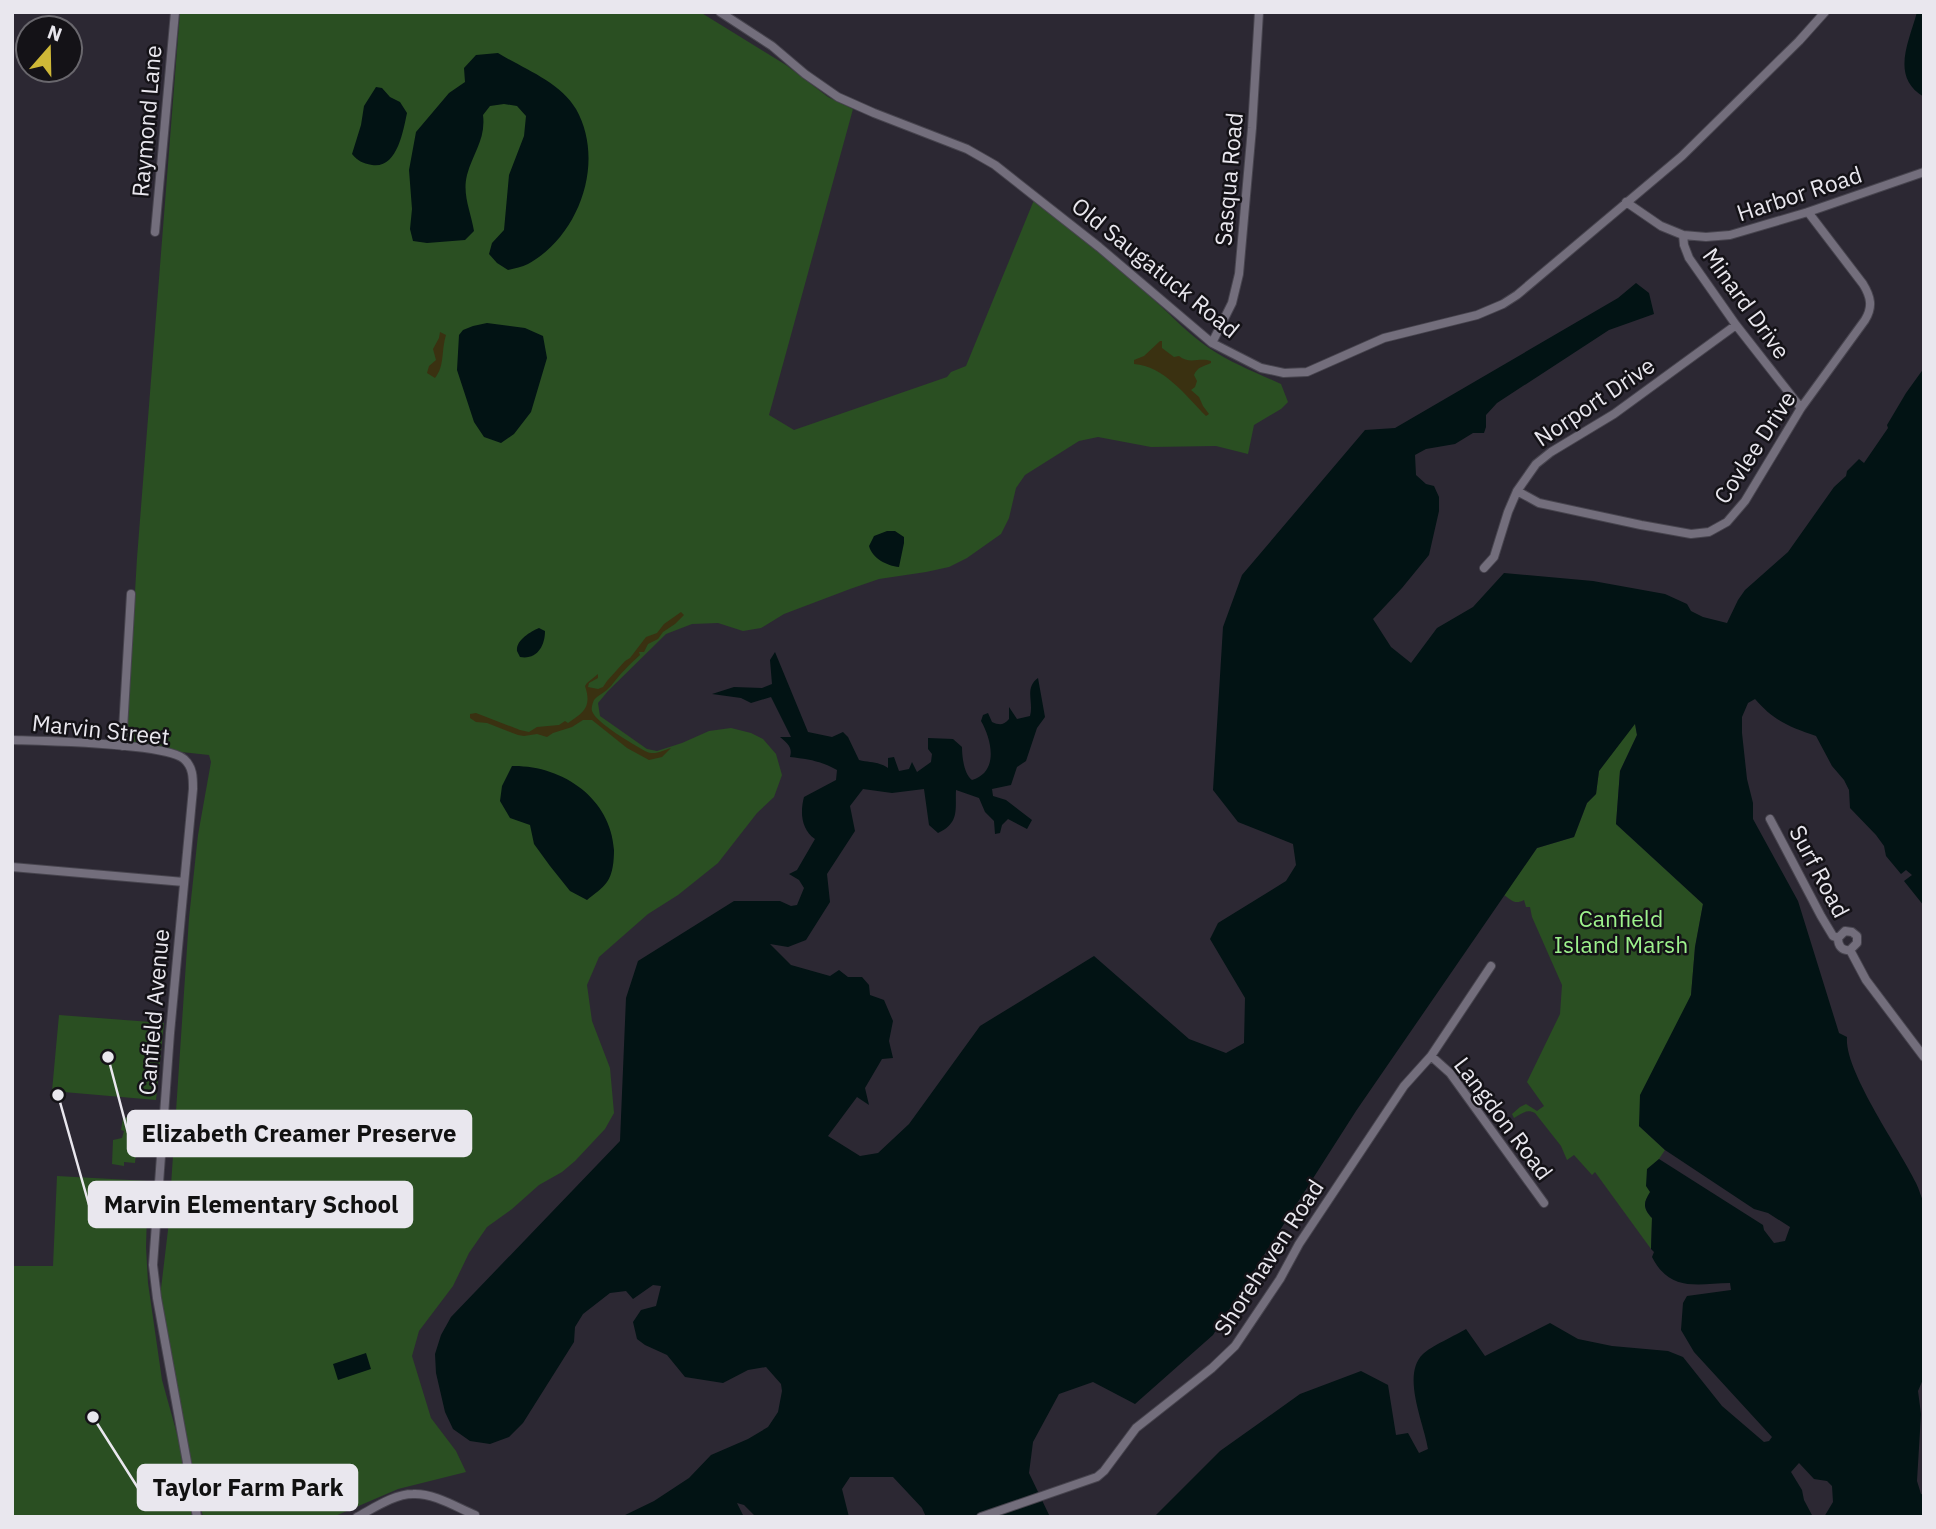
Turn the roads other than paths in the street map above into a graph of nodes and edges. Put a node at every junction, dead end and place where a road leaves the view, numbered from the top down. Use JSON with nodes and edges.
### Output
{"nodes":[{"id":1,"x":175,"y":12,"type":"edge"},
{"id":2,"x":720,"y":12,"type":"edge"},
{"id":3,"x":1259,"y":12,"type":"edge"},
{"id":4,"x":1825,"y":12,"type":"edge"},
{"id":5,"x":1924,"y":172,"type":"edge"},
{"id":6,"x":1626,"y":202,"type":"junction"},
{"id":7,"x":1808,"y":212,"type":"junction"},
{"id":8,"x":155,"y":232,"type":"dead end"},
{"id":9,"x":1683,"y":235,"type":"junction"},
{"id":10,"x":1736,"y":325,"type":"junction"},
{"id":11,"x":1212,"y":343,"type":"junction"},
{"id":12,"x":1801,"y":408,"type":"junction"},
{"id":13,"x":1517,"y":491,"type":"junction"},
{"id":14,"x":1484,"y":568,"type":"dead end"},
{"id":15,"x":131,"y":594,"type":"dead end"},
{"id":16,"x":12,"y":740,"type":"edge"},
{"id":17,"x":122,"y":746,"type":"junction"},
{"id":18,"x":186,"y":760,"type":"joint"},
{"id":19,"x":1770,"y":820,"type":"dead end"},
{"id":20,"x":12,"y":867,"type":"edge"},
{"id":21,"x":184,"y":882,"type":"junction"},
{"id":22,"x":1838,"y":938,"type":"junction"},
{"id":23,"x":1850,"y":950,"type":"junction"},
{"id":24,"x":1491,"y":966,"type":"dead end"},
{"id":25,"x":1431,"y":1056,"type":"junction"},
{"id":26,"x":1924,"y":1056,"type":"edge"},
{"id":27,"x":1544,"y":1203,"type":"dead end"},
{"id":28,"x":475,"y":1515,"type":"dead end"},
{"id":29,"x":197,"y":1517,"type":"edge"},
{"id":30,"x":357,"y":1517,"type":"edge"},
{"id":31,"x":981,"y":1517,"type":"edge"}],
"edges":[{"from":1,"to":8,"type":"street","name":"Raymond Lane"},
{"from":2,"to":11,"type":"street","name":"Old Saugatuck Road"},
{"from":3,"to":11,"type":"street","name":"Sasqua Road"},
{"from":4,"to":6,"type":"street","name":"Old Saugatuck Road"},
{"from":5,"to":7,"type":"street","name":"Harbor Road"},
{"from":6,"to":9,"type":"street","name":"Minard Drive"},
{"from":6,"to":11,"type":"street","name":"Old Saugatuck Road"},
{"from":7,"to":9,"type":"street","name":"Harbor Road"},
{"from":7,"to":12,"type":"street","name":"Covlee Drive"},
{"from":9,"to":10,"type":"street","name":"Minard Drive"},
{"from":10,"to":12,"type":"street","name":"Minard Drive"},
{"from":10,"to":13,"type":"street","name":"Norport Drive"},
{"from":12,"to":13,"type":"street","name":"Covlee Drive"},
{"from":13,"to":14,"type":"street","name":"Norport Drive"},
{"from":15,"to":17,"type":"street"},
{"from":16,"to":17,"type":"street","name":"Marvin Street"},
{"from":17,"to":18,"type":"street","name":"Marvin Street"},
{"from":18,"to":21,"type":"street","name":"Canfield Avenue"},
{"from":19,"to":22,"type":"street","name":"Surf Road"},
{"from":20,"to":21,"type":"street"},
{"from":21,"to":29,"type":"street","name":"Canfield Avenue"},
{"from":22,"to":23,"type":"street","name":"Surf Road"},
{"from":22,"to":23,"type":"street","name":"Surf Road"},
{"from":23,"to":26,"type":"street","name":"Surf Road"},
{"from":24,"to":25,"type":"street","name":"Shorehaven Road"},
{"from":25,"to":27,"type":"street","name":"Langdon Road"},
{"from":25,"to":31,"type":"street","name":"Shorehaven Road"},
{"from":28,"to":30,"type":"street"}]}
